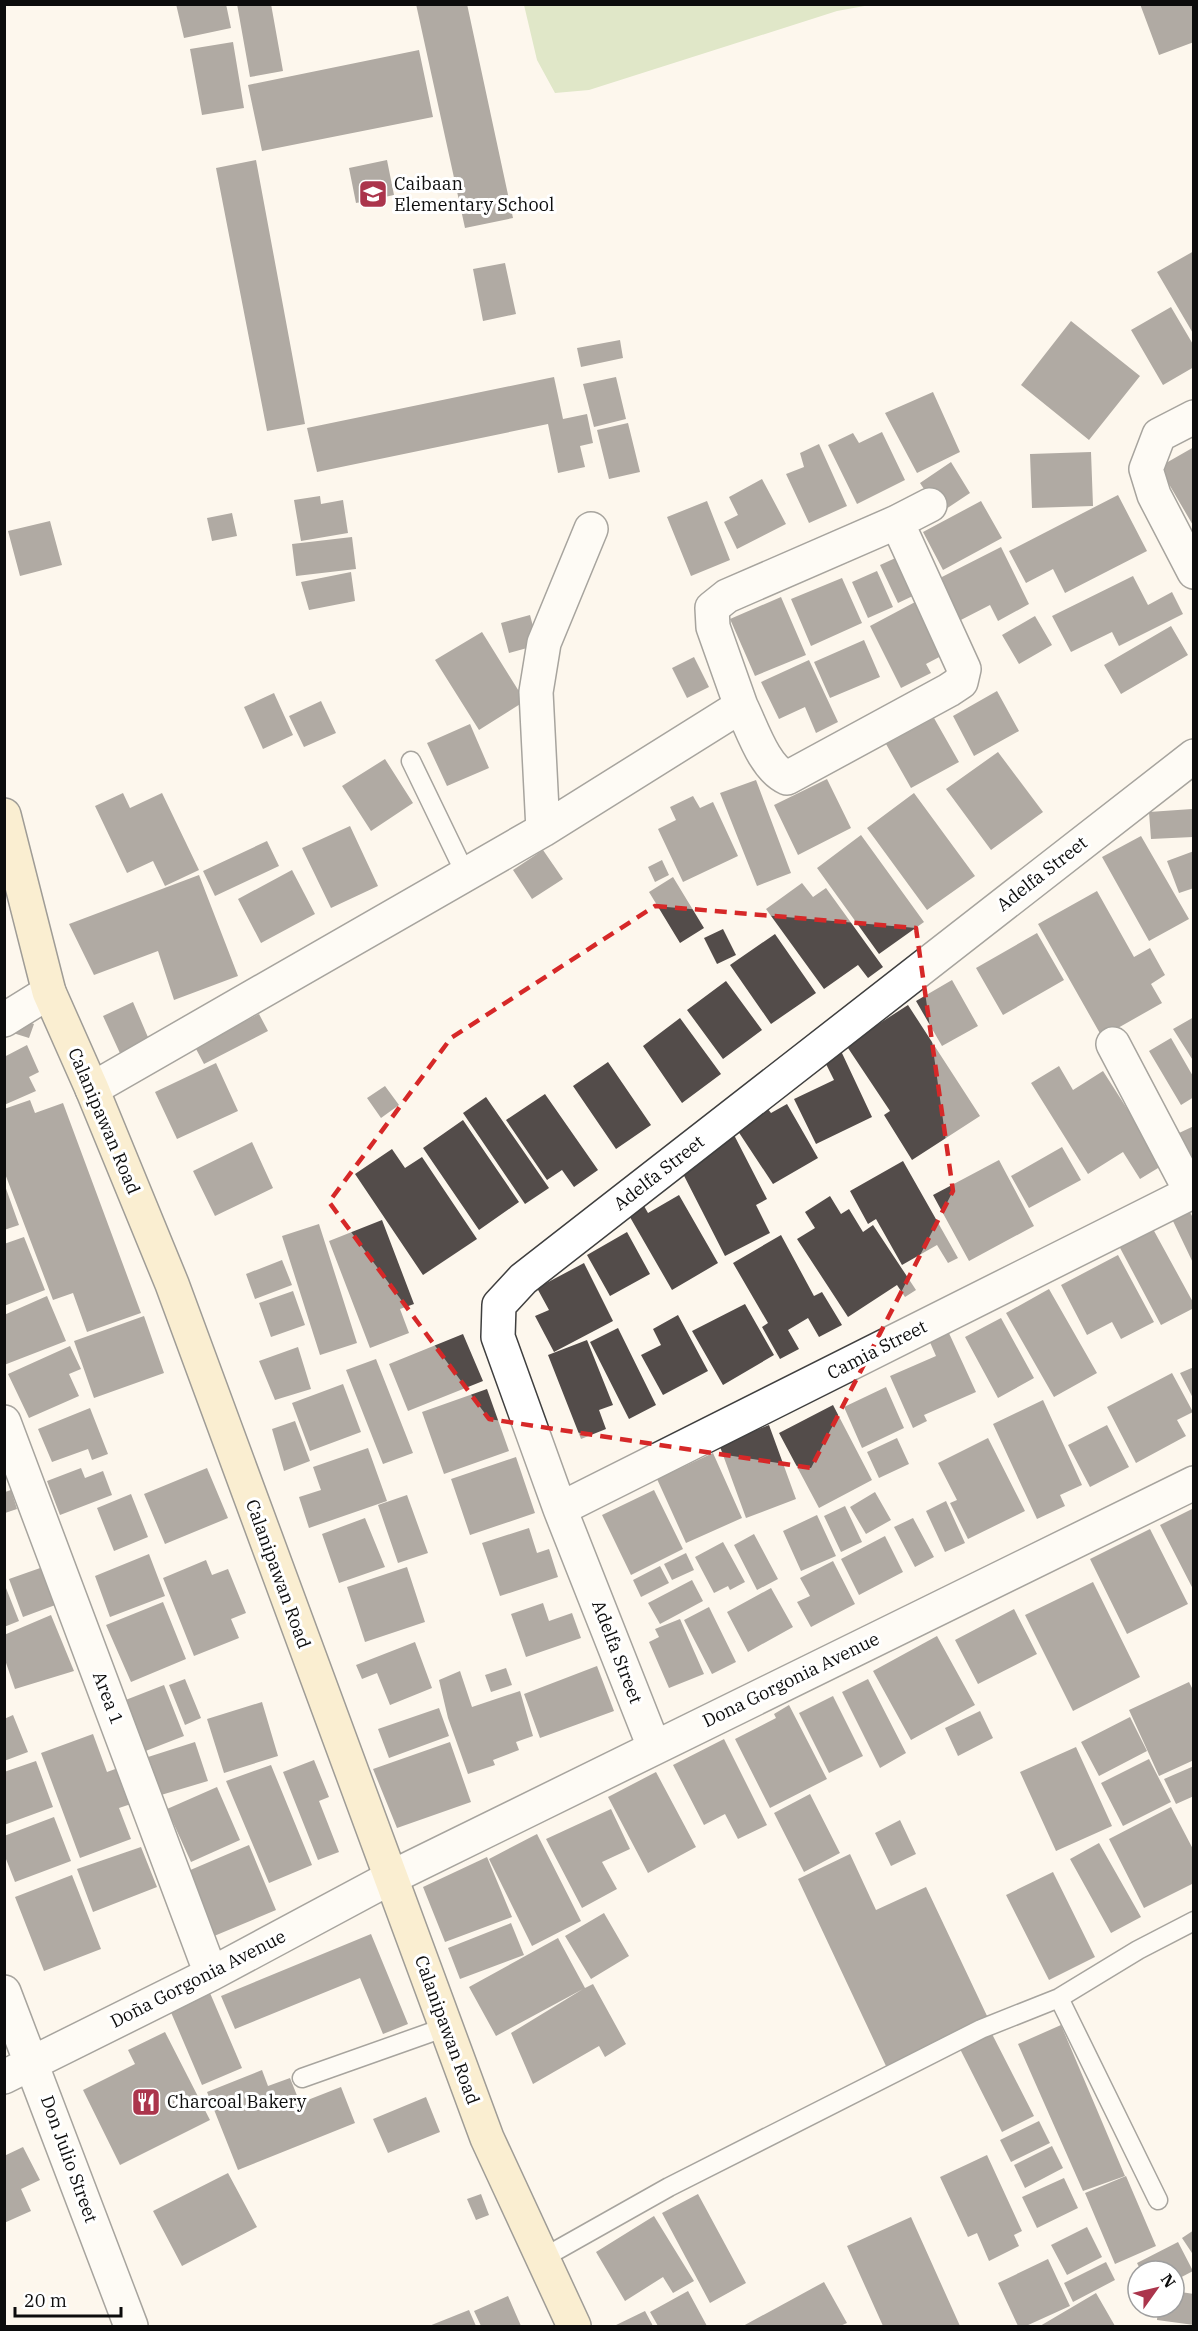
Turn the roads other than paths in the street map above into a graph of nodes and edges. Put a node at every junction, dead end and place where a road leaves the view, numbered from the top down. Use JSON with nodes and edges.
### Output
{"nodes":[{"id":1,"x":1194,"y":417,"type":"edge"},
{"id":2,"x":930,"y":505,"type":"dead end"},
{"id":3,"x":897,"y":522,"type":"junction"},
{"id":4,"x":591,"y":529,"type":"dead end"},
{"id":5,"x":1194,"y":572,"type":"edge"},
{"id":6,"x":741,"y":705,"type":"junction"},
{"id":7,"x":1194,"y":756,"type":"edge"},
{"id":8,"x":411,"y":761,"type":"dead end"},
{"id":9,"x":4,"y":815,"type":"edge"},
{"id":10,"x":543,"y":830,"type":"junction"},
{"id":11,"x":466,"y":874,"type":"junction"},
{"id":12,"x":49,"y":992,"type":"junction"},
{"id":13,"x":4,"y":1020,"type":"edge"},
{"id":14,"x":1113,"y":1044,"type":"dead end"},
{"id":15,"x":92,"y":1089,"type":"junction"},
{"id":16,"x":1192,"y":1191,"type":"edge"},
{"id":17,"x":4,"y":1422,"type":"edge"},
{"id":18,"x":1194,"y":1483,"type":"edge"},
{"id":19,"x":560,"y":1509,"type":"junction"},
{"id":20,"x":654,"y":1747,"type":"junction"},
{"id":21,"x":390,"y":1878,"type":"junction"},
{"id":22,"x":1194,"y":1921,"type":"edge"},
{"id":23,"x":211,"y":1974,"type":"junction"},
{"id":24,"x":4,"y":1992,"type":"edge"},
{"id":25,"x":1059,"y":1998,"type":"junction"},
{"id":26,"x":446,"y":2027,"type":"junction"},
{"id":27,"x":18,"y":2070,"type":"edge"},
{"id":28,"x":302,"y":2078,"type":"dead end"},
{"id":29,"x":1158,"y":2200,"type":"dead end"},
{"id":30,"x":543,"y":2258,"type":"junction"},
{"id":31,"x":131,"y":2326,"type":"edge"},
{"id":32,"x":574,"y":2326,"type":"edge"}],
"edges":[{"from":1,"to":5,"type":"street"},
{"from":2,"to":3,"type":"street"},
{"from":3,"to":6,"type":"street"},
{"from":3,"to":6,"type":"street"},
{"from":4,"to":10,"type":"street"},
{"from":6,"to":10,"type":"street"},
{"from":7,"to":19,"type":"street","name":"Adelfa Street"},
{"from":8,"to":11,"type":"lane"},
{"from":9,"to":12,"type":"street","name":"Calanipawan Road"},
{"from":10,"to":11,"type":"street"},
{"from":11,"to":15,"type":"street"},
{"from":12,"to":13,"type":"street"},
{"from":12,"to":15,"type":"street","name":"Calanipawan Road"},
{"from":14,"to":16,"type":"street"},
{"from":15,"to":21,"type":"street","name":"Calanipawan Road"},
{"from":16,"to":19,"type":"street","name":"Camia Street"},
{"from":17,"to":23,"type":"street","name":"Area 1"},
{"from":18,"to":20,"type":"street","name":"Dona Gorgonia Avenue"},
{"from":19,"to":20,"type":"street","name":"Adelfa Street"},
{"from":20,"to":21,"type":"street","name":"Dona Gorgonia Avenue"},
{"from":21,"to":23,"type":"street","name":"Doña Gorgonia Avenue"},
{"from":21,"to":26,"type":"street","name":"Calanipawan Road"},
{"from":22,"to":25,"type":"lane"},
{"from":23,"to":27,"type":"street","name":"Doña Gorgonia Avenue"},
{"from":24,"to":27,"type":"street","name":"Don Julio Street"},
{"from":25,"to":29,"type":"lane"},
{"from":25,"to":30,"type":"lane"},
{"from":26,"to":28,"type":"lane"},
{"from":26,"to":30,"type":"street","name":"Calanipawan Road"},
{"from":27,"to":31,"type":"street","name":"Don Julio Street"},
{"from":30,"to":32,"type":"street","name":"Calanipawan Road"}]}
